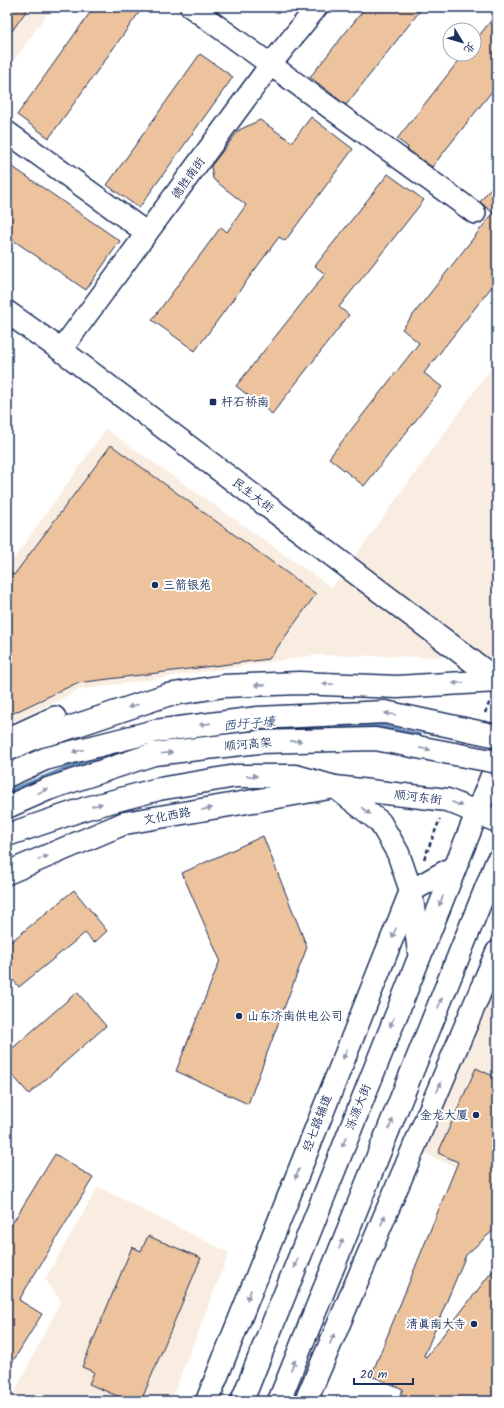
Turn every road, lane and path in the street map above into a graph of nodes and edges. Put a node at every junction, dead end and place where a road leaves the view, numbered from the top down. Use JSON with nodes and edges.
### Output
{"nodes":[{"id":1,"x":191,"y":7,"type":"edge"},
{"id":2,"x":317,"y":7,"type":"edge"},
{"id":3,"x":271,"y":64,"type":"junction"},
{"id":4,"x":7,"y":132,"type":"edge"},
{"id":5,"x":475,"y":213,"type":"dead end"},
{"id":6,"x":147,"y":233,"type":"junction"},
{"id":7,"x":7,"y":312,"type":"edge"},
{"id":8,"x":61,"y":350,"type":"junction"},
{"id":9,"x":497,"y":680,"type":"edge"},
{"id":10,"x":55,"y":718,"type":"dead end"},
{"id":11,"x":497,"y":736,"type":"edge"},
{"id":12,"x":7,"y":739,"type":"edge"},
{"id":13,"x":7,"y":750,"type":"edge"},
{"id":14,"x":497,"y":762,"type":"edge"},
{"id":15,"x":7,"y":776,"type":"edge"},
{"id":16,"x":335,"y":787,"type":"junction"},
{"id":17,"x":447,"y":800,"type":"junction"},
{"id":18,"x":7,"y":807,"type":"edge"},
{"id":19,"x":476,"y":813,"type":"junction"},
{"id":20,"x":497,"y":821,"type":"edge"},
{"id":21,"x":7,"y":835,"type":"edge"},
{"id":22,"x":497,"y":861,"type":"edge"},
{"id":23,"x":454,"y":867,"type":"junction"},
{"id":24,"x":7,"y":873,"type":"edge"},
{"id":25,"x":411,"y":891,"type":"junction"},
{"id":26,"x":497,"y":952,"type":"edge"},
{"id":27,"x":419,"y":955,"type":"junction"},
{"id":28,"x":207,"y":1401,"type":"edge"},
{"id":29,"x":242,"y":1401,"type":"edge"},
{"id":30,"x":279,"y":1401,"type":"edge"},
{"id":31,"x":306,"y":1401,"type":"edge"}],
"edges":[{"from":1,"to":3,"type":"street"},
{"from":2,"to":3,"type":"street","name":"德胜南街"},
{"from":3,"to":5,"type":"street"},
{"from":3,"to":6,"type":"street","name":"德胜南街"},
{"from":4,"to":6,"type":"street"},
{"from":6,"to":8,"type":"street","name":"德胜南街"},
{"from":7,"to":8,"type":"main road","name":"民生大街"},
{"from":8,"to":9,"type":"main road","name":"民生大街"},
{"from":9,"to":13,"type":"main road","one_way":true},
{"from":10,"to":12,"type":"street"},
{"from":11,"to":15,"type":"main road","name":"顺河高架","one_way":true,"bridge":true},
{"from":18,"to":14,"type":"main road","name":"顺河高架","one_way":true,"bridge":true},
{"from":14,"to":19,"type":"main road","name":"泺源大街"},
{"from":16,"to":17,"type":"main road","name":"顺河东街"},
{"from":21,"to":16,"type":"main road","one_way":true},
{"from":24,"to":16,"type":"main road","name":"文化西路","one_way":true},
{"from":16,"to":25,"type":"main road","one_way":true},
{"from":17,"to":19,"type":"main road","name":"顺河东街","one_way":true},
{"from":17,"to":25,"type":"path"},
{"from":19,"to":20,"type":"main road","name":"顺河东街"},
{"from":19,"to":23,"type":"main road","name":"泺源大街"},
{"from":30,"to":22,"type":"main road","one_way":true},
{"from":23,"to":25,"type":"main road"},
{"from":23,"to":27,"type":"main road","name":"泺源大街","one_way":true},
{"from":25,"to":27,"type":"main road"},
{"from":25,"to":28,"type":"main road","name":"经七路辅道","one_way":true},
{"from":31,"to":26,"type":"main road","one_way":true},
{"from":27,"to":29,"type":"main road","name":"泺源大街","one_way":true}]}
